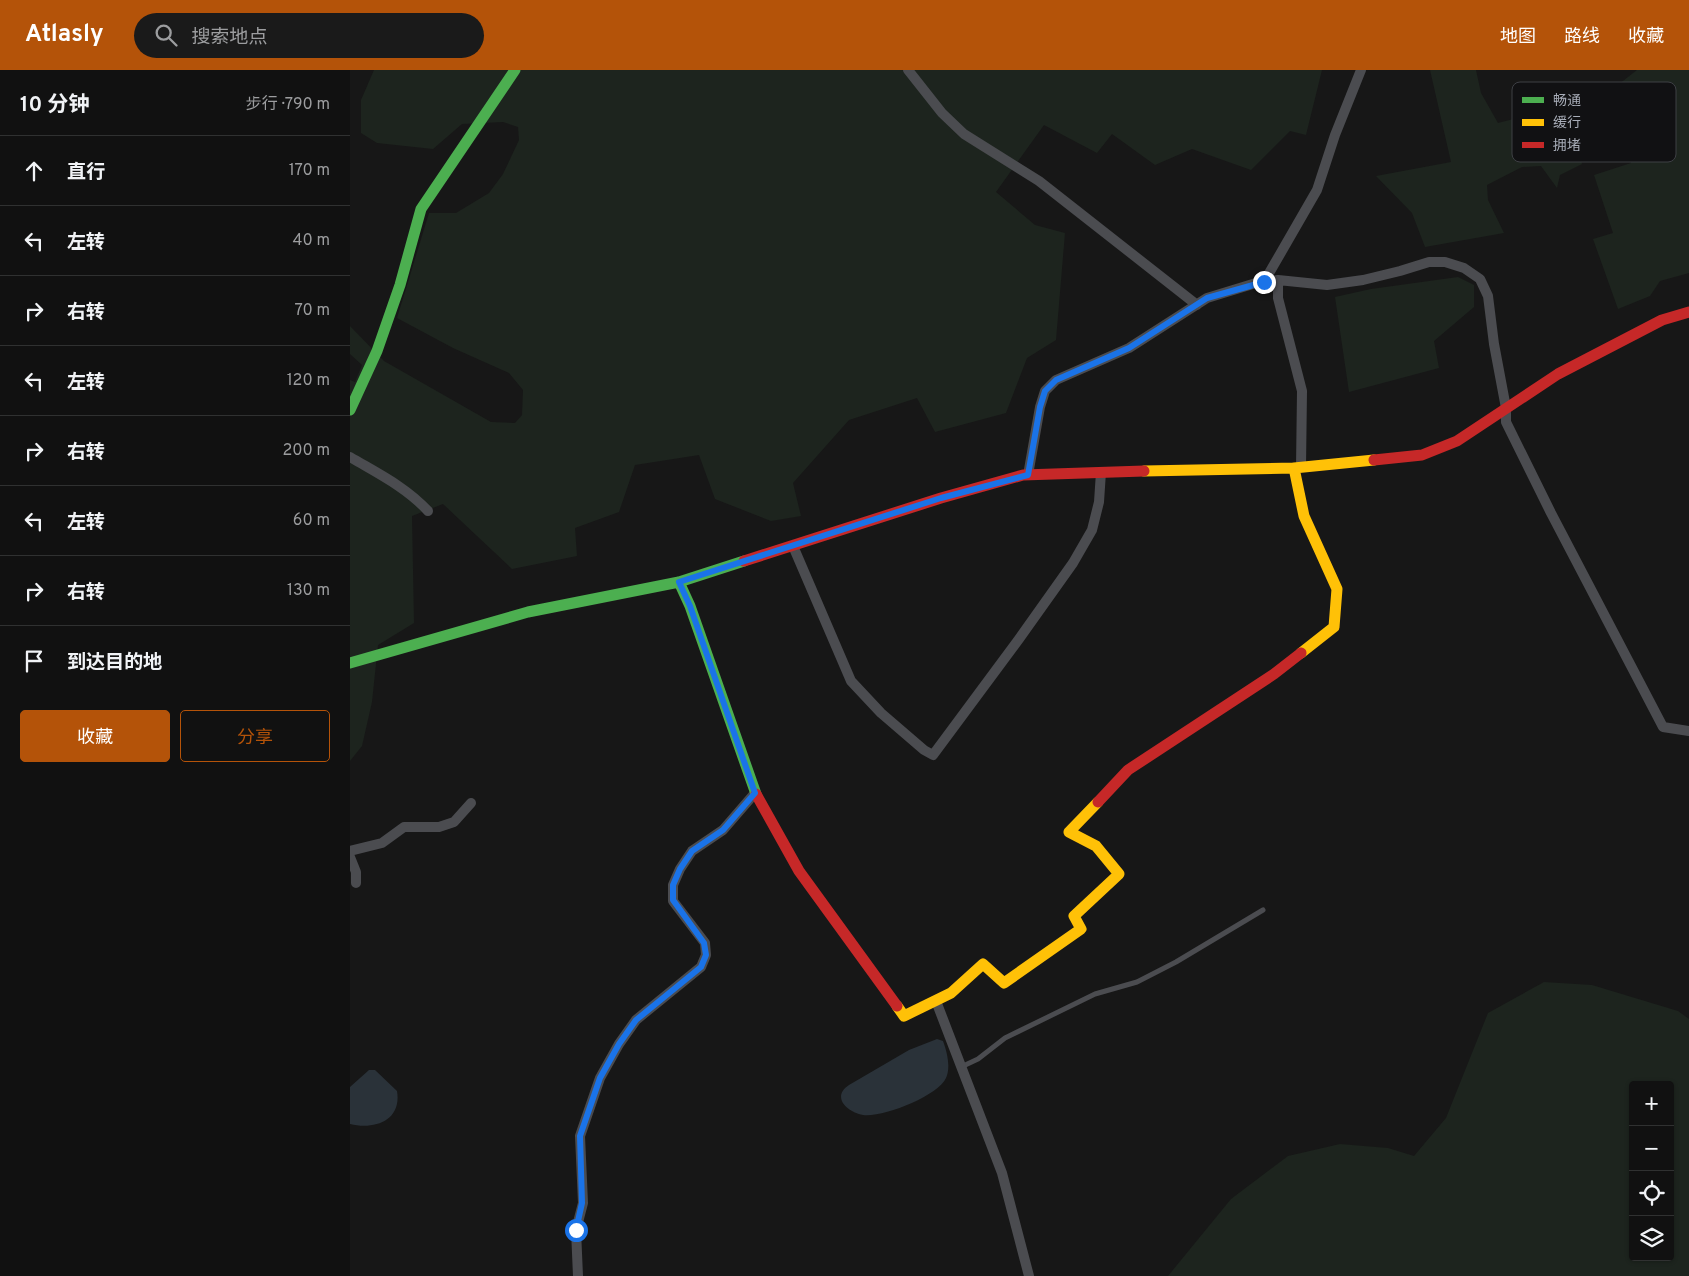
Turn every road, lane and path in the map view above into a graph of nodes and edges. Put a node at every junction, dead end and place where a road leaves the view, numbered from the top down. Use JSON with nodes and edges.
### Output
{"nodes":[{"id":1,"x":515,"y":70,"type":"edge"},
{"id":2,"x":908,"y":70,"type":"edge"},
{"id":3,"x":1361,"y":70,"type":"edge"},
{"id":4,"x":1278,"y":280,"type":"junction"},
{"id":5,"x":1264,"y":282,"type":"junction"},
{"id":6,"x":1197,"y":305,"type":"junction"},
{"id":7,"x":1689,"y":312,"type":"edge"},
{"id":8,"x":1506,"y":408,"type":"junction"},
{"id":9,"x":350,"y":410,"type":"edge"},
{"id":10,"x":350,"y":457,"type":"edge"},
{"id":11,"x":1297,"y":468,"type":"junction"},
{"id":12,"x":1101,"y":472,"type":"junction"},
{"id":13,"x":1028,"y":475,"type":"junction"},
{"id":14,"x":428,"y":511,"type":"dead end"},
{"id":15,"x":793,"y":546,"type":"junction"},
{"id":16,"x":679,"y":582,"type":"junction"},
{"id":17,"x":350,"y":663,"type":"edge"},
{"id":18,"x":1689,"y":731,"type":"edge"},
{"id":19,"x":755,"y":793,"type":"junction"},
{"id":20,"x":471,"y":803,"type":"dead end"},
{"id":21,"x":350,"y":852,"type":"edge"},
{"id":22,"x":350,"y":857,"type":"edge"},
{"id":23,"x":356,"y":883,"type":"dead end"},
{"id":24,"x":1263,"y":910,"type":"dead end"},
{"id":25,"x":936,"y":1001,"type":"junction"},
{"id":26,"x":961,"y":1067,"type":"junction"},
{"id":27,"x":578,"y":1276,"type":"edge"},
{"id":28,"x":1029,"y":1276,"type":"edge"}],
"edges":[{"from":1,"to":9,"type":"street"},
{"from":2,"to":6,"type":"street"},
{"from":3,"to":5,"type":"street"},
{"from":4,"to":5,"type":"street"},
{"from":4,"to":8,"type":"street"},
{"from":4,"to":11,"type":"street"},
{"from":5,"to":6,"type":"street"},
{"from":6,"to":13,"type":"street"},
{"from":7,"to":8,"type":"street"},
{"from":8,"to":11,"type":"street"},
{"from":8,"to":18,"type":"street"},
{"from":10,"to":14,"type":"street"},
{"from":11,"to":12,"type":"street"},
{"from":11,"to":25,"type":"street"},
{"from":12,"to":13,"type":"street"},
{"from":12,"to":15,"type":"street"},
{"from":13,"to":15,"type":"street"},
{"from":15,"to":16,"type":"street"},
{"from":16,"to":17,"type":"street"},
{"from":16,"to":19,"type":"street"},
{"from":19,"to":25,"type":"street"},
{"from":19,"to":27,"type":"street"},
{"from":20,"to":21,"type":"street"},
{"from":22,"to":23,"type":"street"},
{"from":24,"to":26,"type":"lane"},
{"from":25,"to":26,"type":"street"},
{"from":26,"to":28,"type":"street"}]}
